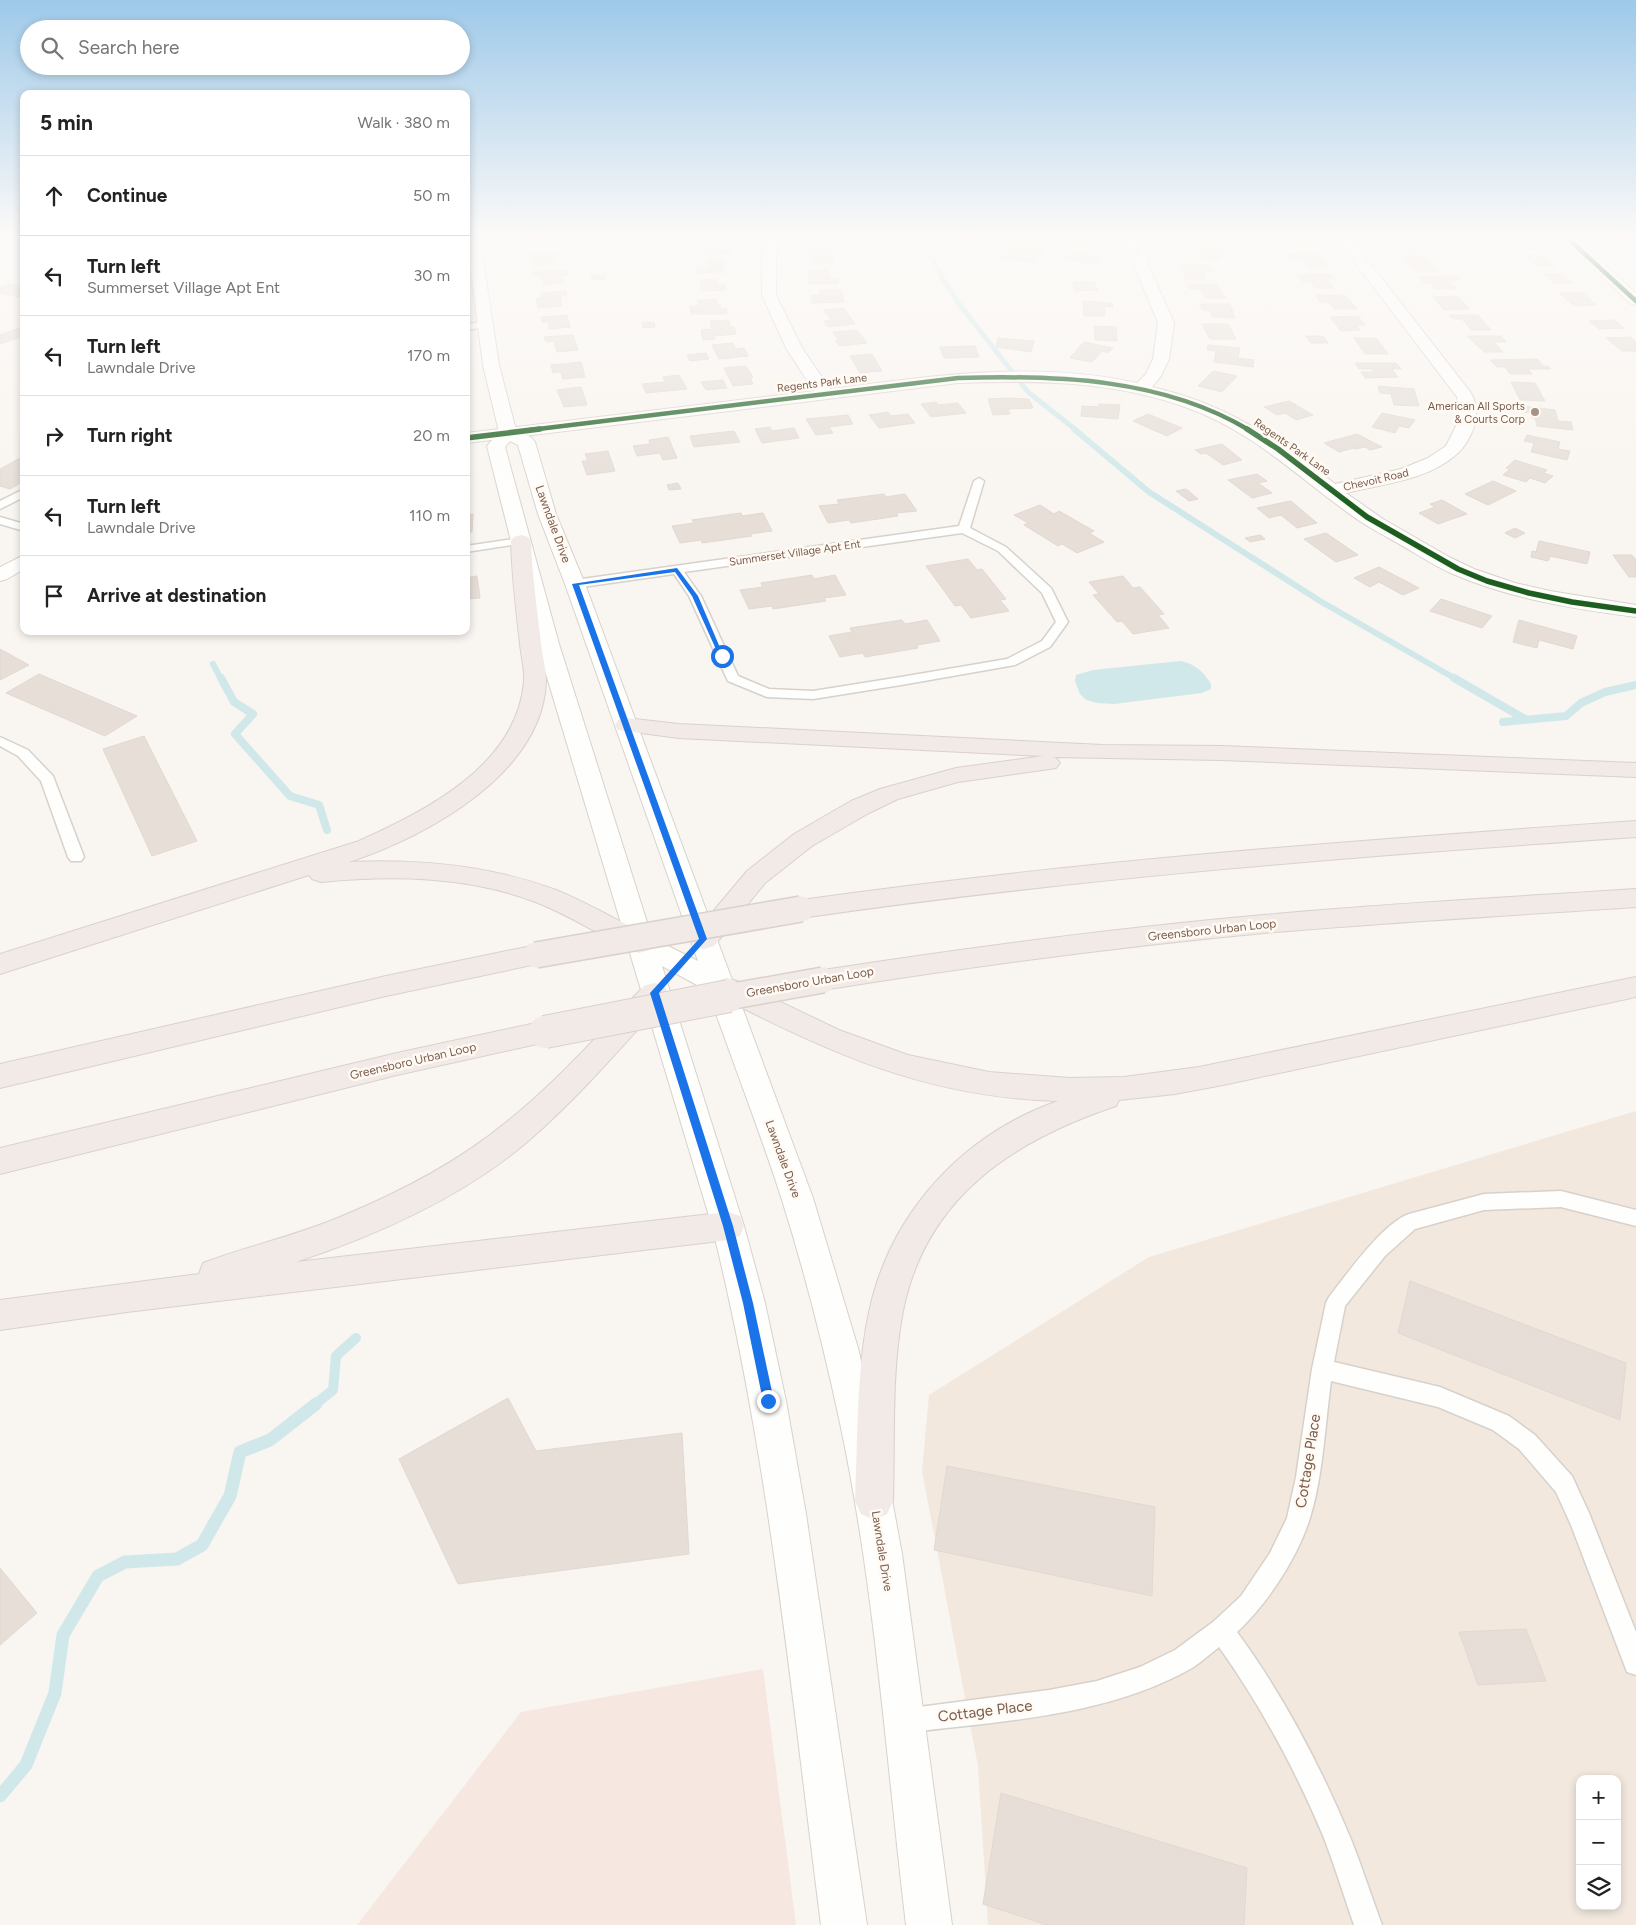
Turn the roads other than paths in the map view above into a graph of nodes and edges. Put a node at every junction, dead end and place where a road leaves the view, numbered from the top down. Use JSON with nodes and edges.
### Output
{"nodes":[{"id":1,"x":484,"y":325,"type":"joint"},
{"id":2,"x":783,"y":325,"type":"edge"},
{"id":3,"x":1166,"y":325,"type":"edge"},
{"id":4,"x":1410,"y":325,"type":"edge"},
{"id":5,"x":470,"y":327,"type":"edge"},
{"id":6,"x":1142,"y":388,"type":"junction"},
{"id":7,"x":825,"y":394,"type":"junction"},
{"id":8,"x":508,"y":434,"type":"junction"},
{"id":9,"x":470,"y":438,"type":"edge"},
{"id":10,"x":979,"y":481,"type":"dead end"},
{"id":11,"x":1333,"y":490,"type":"junction"},
{"id":12,"x":20,"y":494,"type":"edge"},
{"id":13,"x":0,"y":506,"type":"edge"},
{"id":14,"x":0,"y":520,"type":"edge"},
{"id":15,"x":20,"y":527,"type":"edge"},
{"id":16,"x":964,"y":529,"type":"junction"},
{"id":17,"x":521,"y":541,"type":"junction"},
{"id":18,"x":470,"y":548,"type":"edge"},
{"id":19,"x":20,"y":563,"type":"edge"},
{"id":20,"x":677,"y":570,"type":"junction"},
{"id":21,"x":0,"y":575,"type":"edge"},
{"id":22,"x":575,"y":584,"type":"junction"},
{"id":23,"x":1636,"y":611,"type":"edge"},
{"id":24,"x":626,"y":725,"type":"junction"},
{"id":25,"x":0,"y":741,"type":"edge"},
{"id":26,"x":1103,"y":752,"type":"junction"},
{"id":27,"x":1636,"y":770,"type":"edge"},
{"id":28,"x":1636,"y":829,"type":"edge"},
{"id":29,"x":76,"y":857,"type":"dead end"},
{"id":30,"x":253,"y":884,"type":"junction"},
{"id":31,"x":1636,"y":898,"type":"edge"},
{"id":32,"x":704,"y":939,"type":"junction"},
{"id":33,"x":639,"y":943,"type":"junction"},
{"id":34,"x":0,"y":964,"type":"edge"},
{"id":35,"x":681,"y":964,"type":"junction"},
{"id":36,"x":719,"y":984,"type":"junction"},
{"id":37,"x":1636,"y":987,"type":"edge"},
{"id":38,"x":654,"y":993,"type":"junction"},
{"id":39,"x":0,"y":1076,"type":"edge"},
{"id":40,"x":1152,"y":1086,"type":"junction"},
{"id":41,"x":0,"y":1162,"type":"edge"},
{"id":42,"x":1636,"y":1218,"type":"edge"},
{"id":43,"x":728,"y":1226,"type":"junction"},
{"id":44,"x":127,"y":1297,"type":"junction"},
{"id":45,"x":0,"y":1315,"type":"edge"},
{"id":46,"x":1322,"y":1369,"type":"junction"},
{"id":47,"x":874,"y":1501,"type":"junction"},
{"id":48,"x":1221,"y":1630,"type":"junction"},
{"id":49,"x":1636,"y":1663,"type":"edge"},
{"id":50,"x":904,"y":1721,"type":"junction"},
{"id":51,"x":844,"y":1925,"type":"edge"},
{"id":52,"x":929,"y":1925,"type":"edge"},
{"id":53,"x":1368,"y":1925,"type":"edge"}],
"edges":[{"from":1,"to":5,"type":"lane"},
{"from":1,"to":8,"type":"street"},
{"from":2,"to":7,"type":"street"},
{"from":3,"to":6,"type":"street"},
{"from":4,"to":11,"type":"street","name":"Chevoit Road"},
{"from":6,"to":7,"type":"street","name":"Regents Park Lane"},
{"from":6,"to":11,"type":"street","name":"Regents Park Lane"},
{"from":7,"to":8,"type":"street","name":"Regents Park Lane"},
{"from":8,"to":9,"type":"street","name":"Regents Park Lane"},
{"from":8,"to":17,"type":"street"},
{"from":8,"to":22,"type":"street","name":"Lawndale Drive"},
{"from":10,"to":16,"type":"lane"},
{"from":11,"to":23,"type":"street","name":"Regents Park Lane"},
{"from":12,"to":13,"type":"lane"},
{"from":14,"to":15,"type":"lane"},
{"from":16,"to":20,"type":"lane","name":"Summerset Village Apt Ent"},
{"from":16,"to":20,"type":"lane"},
{"from":17,"to":18,"type":"lane"},
{"from":17,"to":30,"type":"highway"},
{"from":17,"to":33,"type":"street"},
{"from":19,"to":21,"type":"street"},
{"from":20,"to":22,"type":"lane","name":"Summerset Village Apt Ent"},
{"from":22,"to":24,"type":"street","name":"Lawndale Drive"},
{"from":24,"to":26,"type":"highway"},
{"from":24,"to":32,"type":"street","name":"Lawndale Drive"},
{"from":25,"to":29,"type":"lane"},
{"from":26,"to":27,"type":"highway"},
{"from":26,"to":32,"type":"highway"},
{"from":28,"to":39,"type":"highway","bridge":true},
{"from":30,"to":33,"type":"highway"},
{"from":30,"to":34,"type":"highway"},
{"from":31,"to":41,"type":"highway","name":"Greensboro Urban Loop","bridge":true},
{"from":32,"to":35,"type":"street"},
{"from":32,"to":36,"type":"street","name":"Lawndale Drive"},
{"from":33,"to":35,"type":"street"},
{"from":33,"to":38,"type":"street"},
{"from":35,"to":36,"type":"street"},
{"from":35,"to":38,"type":"street"},
{"from":36,"to":40,"type":"highway"},
{"from":36,"to":47,"type":"street","name":"Lawndale Drive"},
{"from":37,"to":40,"type":"highway"},
{"from":38,"to":43,"type":"street"},
{"from":38,"to":44,"type":"highway"},
{"from":40,"to":47,"type":"highway"},
{"from":42,"to":46,"type":"lane","name":"Cottage Place"},
{"from":43,"to":44,"type":"highway"},
{"from":43,"to":51,"type":"street"},
{"from":44,"to":45,"type":"highway"},
{"from":46,"to":48,"type":"lane","name":"Cottage Place"},
{"from":46,"to":49,"type":"lane"},
{"from":47,"to":50,"type":"street","name":"Lawndale Drive"},
{"from":48,"to":50,"type":"lane","name":"Cottage Place"},
{"from":48,"to":53,"type":"lane"},
{"from":50,"to":52,"type":"street","name":"Lawndale Drive"}]}
